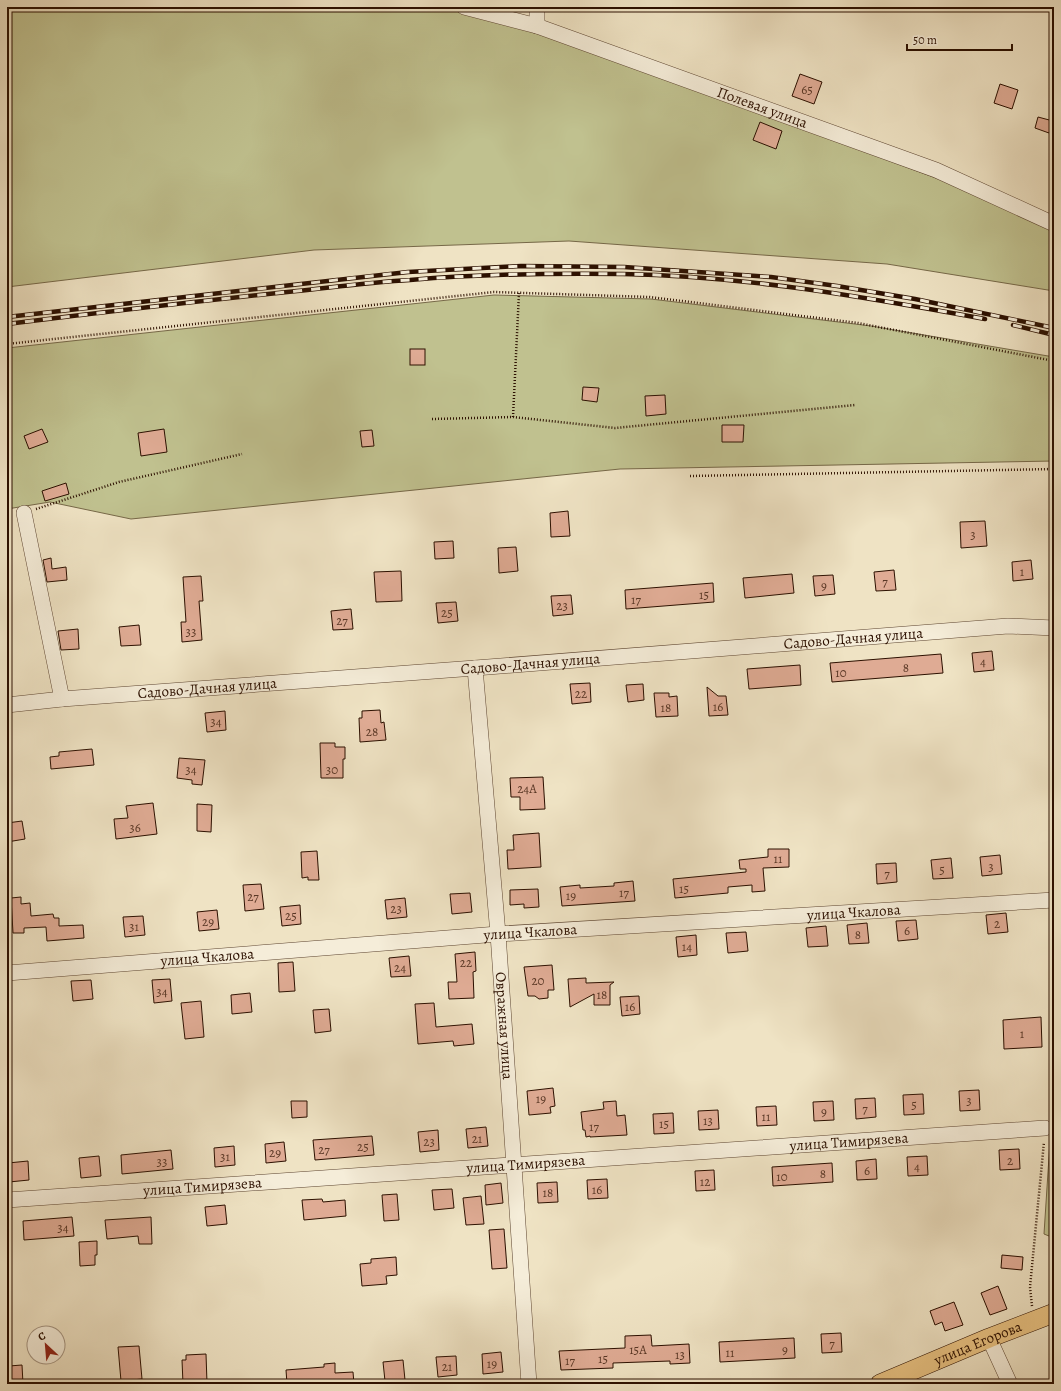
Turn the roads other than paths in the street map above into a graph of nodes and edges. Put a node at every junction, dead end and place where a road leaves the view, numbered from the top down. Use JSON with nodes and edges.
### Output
{"nodes":[{"id":1,"x":464,"y":7,"type":"edge"},
{"id":2,"x":537,"y":7,"type":"edge"},
{"id":3,"x":537,"y":26,"type":"junction"},
{"id":4,"x":1054,"y":224,"type":"edge"},
{"id":5,"x":24,"y":513,"type":"road end"},
{"id":6,"x":1054,"y":628,"type":"edge"},
{"id":7,"x":475,"y":668,"type":"junction"},
{"id":8,"x":62,"y":699,"type":"junction"},
{"id":9,"x":7,"y":705,"type":"edge"},
{"id":10,"x":1054,"y":900,"type":"edge"},
{"id":11,"x":498,"y":934,"type":"junction"},
{"id":12,"x":7,"y":973,"type":"edge"},
{"id":13,"x":1045,"y":1128,"type":"road end"},
{"id":14,"x":515,"y":1164,"type":"junction"},
{"id":15,"x":7,"y":1200,"type":"edge"},
{"id":16,"x":1054,"y":1313,"type":"edge"},
{"id":17,"x":989,"y":1338,"type":"junction"},
{"id":18,"x":529,"y":1384,"type":"edge"},
{"id":19,"x":880,"y":1384,"type":"edge"},
{"id":20,"x":1010,"y":1384,"type":"edge"}],
"edges":[{"from":1,"to":3,"type":"street","name":"Полевая улица"},
{"from":2,"to":3,"type":"street"},
{"from":3,"to":4,"type":"street","name":"Полевая улица"},
{"from":5,"to":8,"type":"street"},
{"from":6,"to":7,"type":"street","name":"Садово-Дачная улица"},
{"from":7,"to":8,"type":"street","name":"Садово-Дачная улица"},
{"from":7,"to":11,"type":"street","name":"Овражная улица"},
{"from":8,"to":9,"type":"street","name":"Садово-Дачная улица"},
{"from":10,"to":11,"type":"street","name":"улица Чкалова"},
{"from":11,"to":12,"type":"street","name":"улица Чкалова"},
{"from":11,"to":14,"type":"street","name":"Овражная улица"},
{"from":13,"to":14,"type":"street","name":"улица Тимирязева"},
{"from":14,"to":15,"type":"street","name":"улица Тимирязева"},
{"from":14,"to":18,"type":"street","name":"Овражная улица"},
{"from":16,"to":17,"type":"main road","name":"улица Егорова"},
{"from":17,"to":19,"type":"main road","name":"улица Егорова"},
{"from":17,"to":20,"type":"street"}]}
